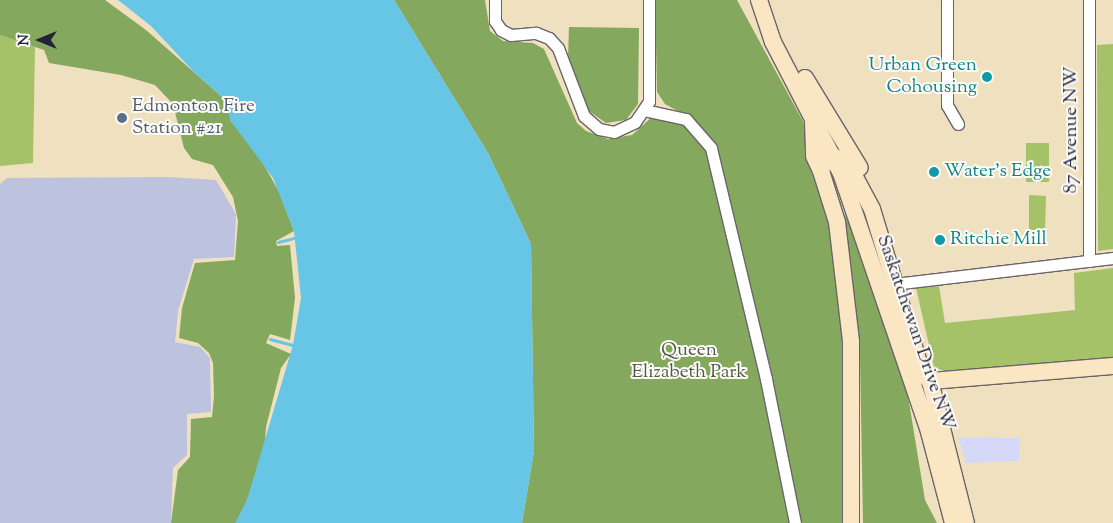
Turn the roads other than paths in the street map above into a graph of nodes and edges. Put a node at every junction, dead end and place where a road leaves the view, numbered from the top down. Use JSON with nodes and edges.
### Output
{"nodes":[{"id":1,"x":495,"y":0,"type":"edge"},
{"id":2,"x":649,"y":0,"type":"edge"},
{"id":3,"x":947,"y":0,"type":"edge"},
{"id":4,"x":1090,"y":0,"type":"edge"},
{"id":5,"x":759,"y":2,"type":"edge"},
{"id":6,"x":646,"y":105,"type":"junction"},
{"id":7,"x":811,"y":113,"type":"junction"},
{"id":8,"x":958,"y":124,"type":"dead end"},
{"id":9,"x":834,"y":157,"type":"junction"},
{"id":10,"x":821,"y":171,"type":"junction"},
{"id":11,"x":872,"y":209,"type":"junction"},
{"id":12,"x":1113,"y":258,"type":"edge"},
{"id":13,"x":1089,"y":261,"type":"junction"},
{"id":14,"x":894,"y":284,"type":"junction"},
{"id":15,"x":1113,"y":366,"type":"edge"},
{"id":16,"x":930,"y":381,"type":"junction"},
{"id":17,"x":928,"y":432,"type":"junction"},
{"id":18,"x":795,"y":523,"type":"edge"},
{"id":19,"x":852,"y":523,"type":"edge"},
{"id":20,"x":953,"y":523,"type":"edge"},
{"id":21,"x":966,"y":523,"type":"edge"}],
"edges":[{"from":1,"to":6,"type":"street"},
{"from":2,"to":6,"type":"street"},
{"from":3,"to":8,"type":"street"},
{"from":4,"to":13,"type":"street","name":"87 Avenue NW"},
{"from":5,"to":7,"type":"main road","name":"Saskatchewan Drive NW"},
{"from":5,"to":11,"type":"main road","name":"Saskatchewan Drive NW"},
{"from":6,"to":18,"type":"street"},
{"from":7,"to":9,"type":"main road","name":"Saskatchewan Drive NW"},
{"from":7,"to":10,"type":"main road"},
{"from":9,"to":10,"type":"main road"},
{"from":9,"to":11,"type":"main road","name":"Saskatchewan Drive NW"},
{"from":9,"to":17,"type":"main road","name":"Saskatchewan Drive NW"},
{"from":10,"to":19,"type":"main road"},
{"from":11,"to":14,"type":"main road","name":"Saskatchewan Drive NW"},
{"from":12,"to":13,"type":"street"},
{"from":13,"to":14,"type":"street"},
{"from":14,"to":16,"type":"main road","name":"Saskatchewan Drive NW"},
{"from":15,"to":16,"type":"main road"},
{"from":16,"to":17,"type":"main road"},
{"from":16,"to":21,"type":"main road","name":"Saskatchewan Drive NW"},
{"from":17,"to":20,"type":"main road","name":"Saskatchewan Drive NW"}]}
